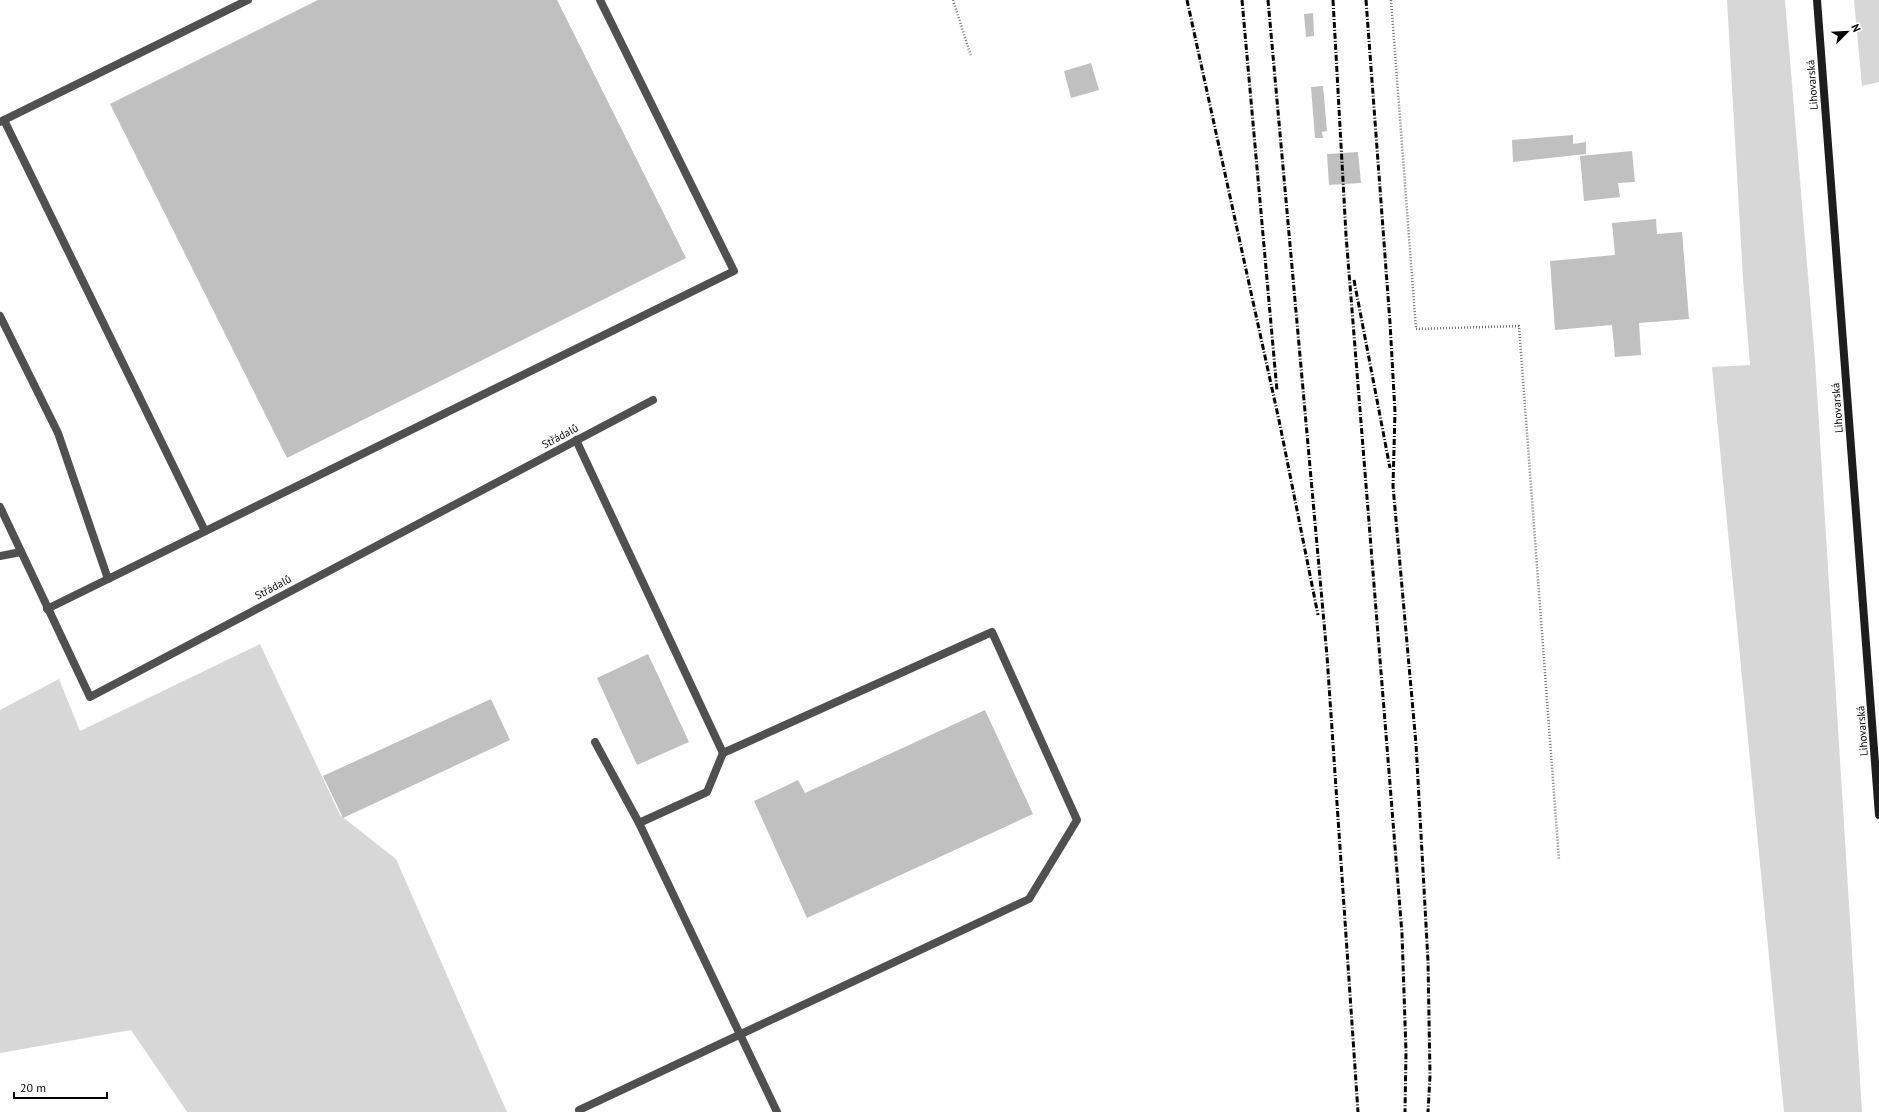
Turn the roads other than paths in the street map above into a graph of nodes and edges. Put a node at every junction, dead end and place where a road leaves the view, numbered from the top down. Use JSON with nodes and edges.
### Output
{"nodes":[{"id":1,"x":248,"y":0,"type":"edge"},
{"id":2,"x":600,"y":0,"type":"edge"},
{"id":3,"x":1817,"y":0,"type":"edge"},
{"id":4,"x":2,"y":121,"type":"edge"},
{"id":5,"x":0,"y":316,"type":"edge"},
{"id":6,"x":653,"y":400,"type":"dead end"},
{"id":7,"x":576,"y":440,"type":"junction"},
{"id":8,"x":0,"y":507,"type":"edge"},
{"id":9,"x":205,"y":531,"type":"junction"},
{"id":10,"x":21,"y":552,"type":"junction"},
{"id":11,"x":0,"y":556,"type":"edge"},
{"id":12,"x":108,"y":579,"type":"junction"},
{"id":13,"x":47,"y":609,"type":"junction"},
{"id":14,"x":595,"y":742,"type":"dead end"},
{"id":15,"x":723,"y":753,"type":"junction"},
{"id":16,"x":1879,"y":815,"type":"edge"},
{"id":17,"x":640,"y":823,"type":"junction"},
{"id":18,"x":740,"y":1034,"type":"junction"},
{"id":19,"x":579,"y":1110,"type":"dead end"},
{"id":20,"x":777,"y":1112,"type":"edge"}],
"edges":[{"from":1,"to":4,"type":"street"},
{"from":2,"to":9,"type":"street"},
{"from":3,"to":16,"type":"street","name":"Lihovarská"},
{"from":4,"to":9,"type":"street"},
{"from":5,"to":12,"type":"street"},
{"from":6,"to":7,"type":"street","name":"Střádalů"},
{"from":7,"to":13,"type":"street","name":"Střádalů"},
{"from":7,"to":15,"type":"street"},
{"from":8,"to":10,"type":"street","name":"Střádalů"},
{"from":9,"to":12,"type":"street"},
{"from":10,"to":11,"type":"street"},
{"from":10,"to":13,"type":"street","name":"Střádalů"},
{"from":12,"to":13,"type":"street"},
{"from":14,"to":17,"type":"street"},
{"from":15,"to":17,"type":"street"},
{"from":15,"to":18,"type":"street"},
{"from":17,"to":18,"type":"street"},
{"from":18,"to":19,"type":"street"},
{"from":18,"to":20,"type":"street"}]}
